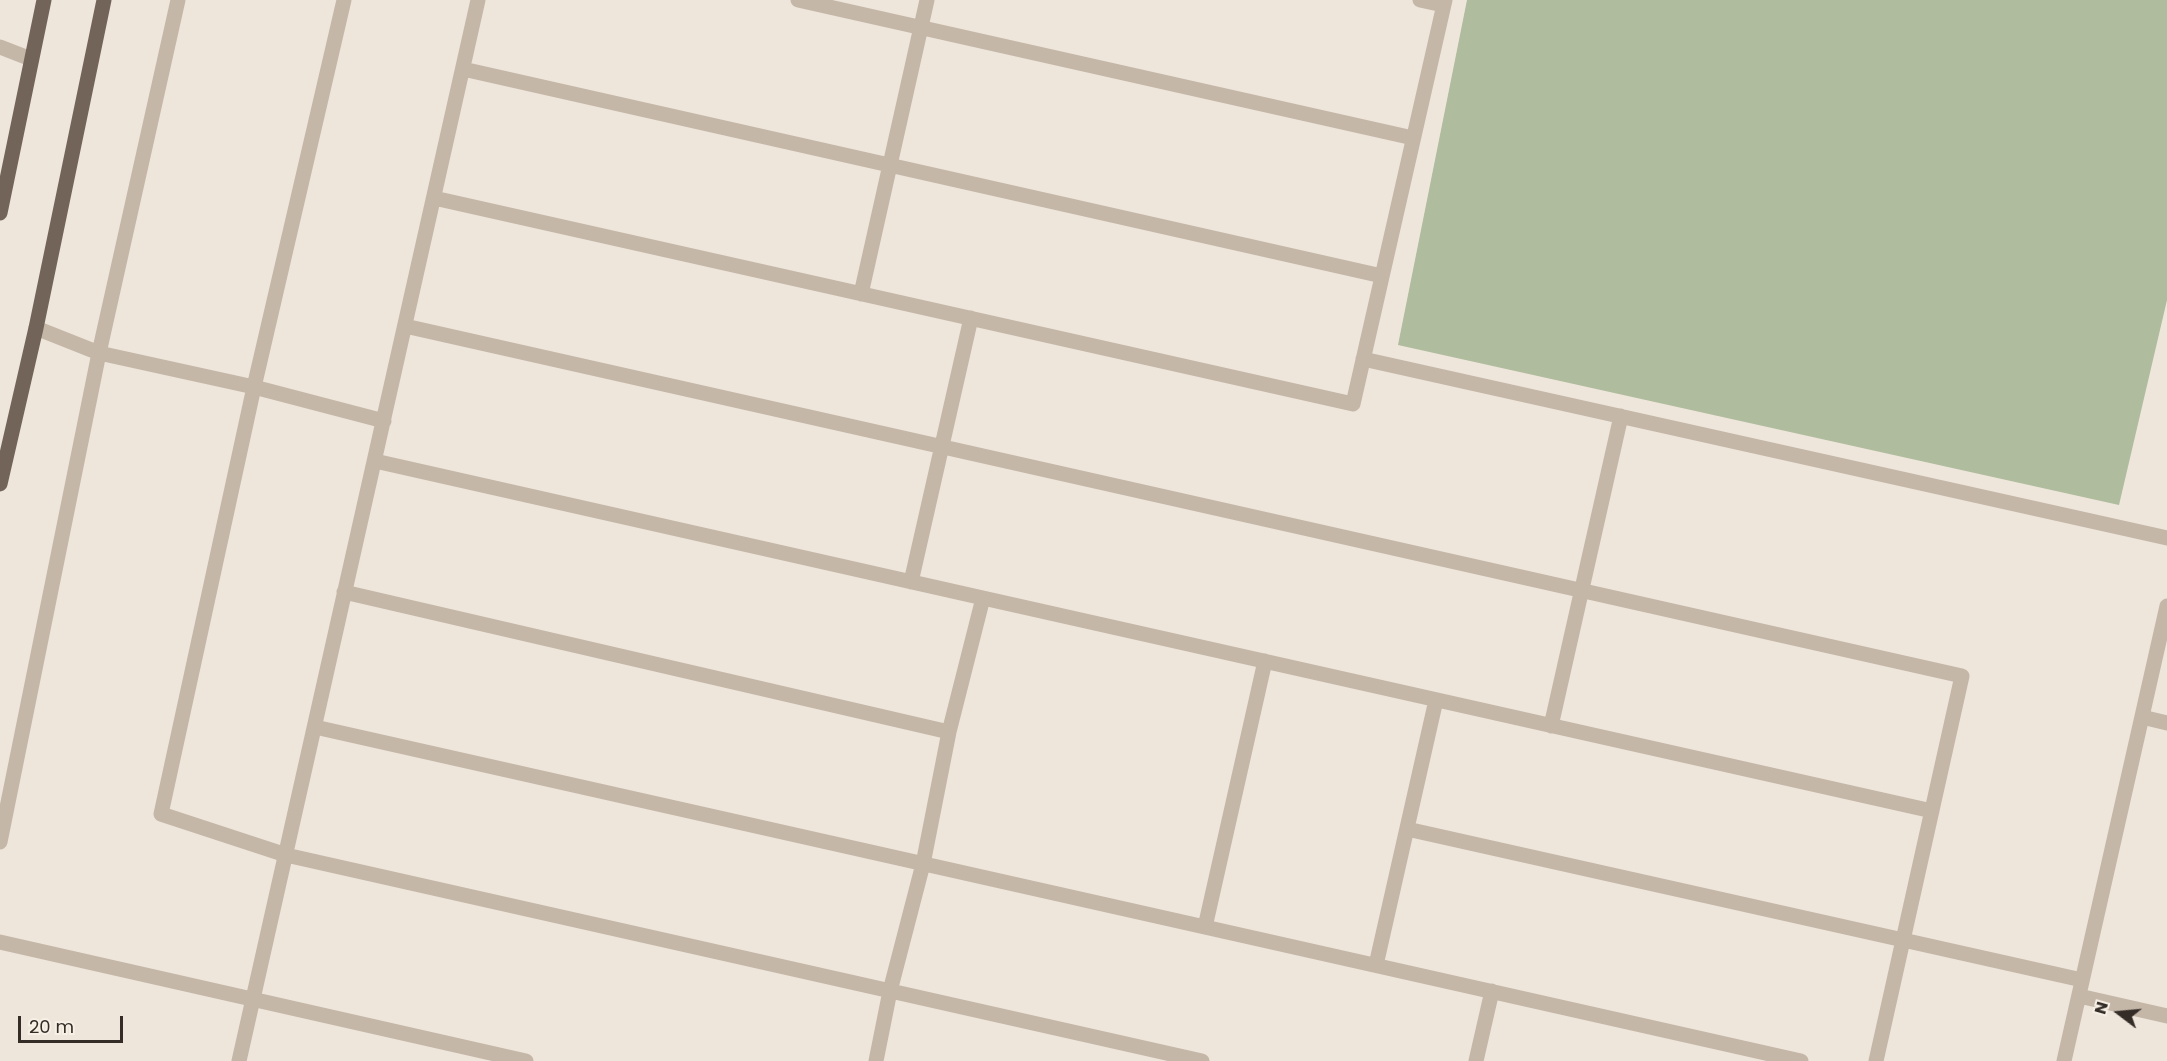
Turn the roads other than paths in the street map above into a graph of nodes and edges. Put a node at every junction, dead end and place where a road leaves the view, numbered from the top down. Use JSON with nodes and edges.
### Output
{"nodes":[{"id":1,"x":44,"y":0,"type":"edge"},
{"id":2,"x":104,"y":0,"type":"edge"},
{"id":3,"x":178,"y":0,"type":"edge"},
{"id":4,"x":344,"y":0,"type":"edge"},
{"id":5,"x":478,"y":0,"type":"edge"},
{"id":6,"x":798,"y":0,"type":"edge"},
{"id":7,"x":927,"y":0,"type":"edge"},
{"id":8,"x":1420,"y":0,"type":"edge"},
{"id":9,"x":1444,"y":3,"type":"edge"},
{"id":10,"x":920,"y":27,"type":"junction"},
{"id":11,"x":0,"y":46,"type":"edge"},
{"id":12,"x":31,"y":59,"type":"junction"},
{"id":13,"x":463,"y":69,"type":"junction"},
{"id":14,"x":1413,"y":138,"type":"junction"},
{"id":15,"x":890,"y":165,"type":"junction"},
{"id":16,"x":434,"y":198,"type":"junction"},
{"id":17,"x":0,"y":213,"type":"edge"},
{"id":18,"x":1382,"y":276,"type":"junction"},
{"id":19,"x":861,"y":294,"type":"junction"},
{"id":20,"x":971,"y":318,"type":"junction"},
{"id":21,"x":405,"y":326,"type":"junction"},
{"id":22,"x":36,"y":328,"type":"junction"},
{"id":23,"x":99,"y":353,"type":"junction"},
{"id":24,"x":1363,"y":359,"type":"junction"},
{"id":25,"x":254,"y":387,"type":"junction"},
{"id":26,"x":1621,"y":417,"type":"junction"},
{"id":27,"x":384,"y":421,"type":"junction"},
{"id":28,"x":942,"y":447,"type":"junction"},
{"id":29,"x":375,"y":461,"type":"junction"},
{"id":30,"x":0,"y":484,"type":"edge"},
{"id":31,"x":2167,"y":538,"type":"edge"},
{"id":32,"x":911,"y":582,"type":"junction"},
{"id":33,"x":1582,"y":591,"type":"junction"},
{"id":34,"x":345,"y":592,"type":"junction"},
{"id":35,"x":983,"y":598,"type":"junction"},
{"id":36,"x":2167,"y":606,"type":"edge"},
{"id":37,"x":1265,"y":661,"type":"junction"},
{"id":38,"x":1436,"y":700,"type":"junction"},
{"id":39,"x":2142,"y":717,"type":"junction"},
{"id":40,"x":2167,"y":723,"type":"edge"},
{"id":41,"x":1551,"y":726,"type":"junction"},
{"id":42,"x":315,"y":727,"type":"junction"},
{"id":43,"x":949,"y":732,"type":"junction"},
{"id":44,"x":1932,"y":811,"type":"junction"},
{"id":45,"x":1407,"y":829,"type":"junction"},
{"id":46,"x":0,"y":842,"type":"edge"},
{"id":47,"x":286,"y":855,"type":"junction"},
{"id":48,"x":923,"y":864,"type":"junction"},
{"id":49,"x":1205,"y":927,"type":"junction"},
{"id":50,"x":1902,"y":941,"type":"junction"},
{"id":51,"x":0,"y":942,"type":"edge"},
{"id":52,"x":1376,"y":965,"type":"junction"},
{"id":53,"x":2082,"y":980,"type":"junction"},
{"id":54,"x":890,"y":991,"type":"junction"},
{"id":55,"x":1492,"y":991,"type":"junction"},
{"id":56,"x":2079,"y":996,"type":"junction"},
{"id":57,"x":253,"y":1000,"type":"junction"},
{"id":58,"x":2167,"y":1016,"type":"edge"},
{"id":59,"x":239,"y":1061,"type":"edge"},
{"id":60,"x":526,"y":1061,"type":"edge"},
{"id":61,"x":876,"y":1061,"type":"edge"},
{"id":62,"x":1202,"y":1061,"type":"edge"},
{"id":63,"x":1476,"y":1061,"type":"edge"},
{"id":64,"x":1801,"y":1061,"type":"edge"},
{"id":65,"x":1875,"y":1061,"type":"edge"},
{"id":66,"x":2064,"y":1061,"type":"edge"}],
"edges":[{"from":1,"to":12,"type":"main road"},
{"from":2,"to":22,"type":"main road"},
{"from":3,"to":23,"type":"street"},
{"from":4,"to":25,"type":"street"},
{"from":5,"to":13,"type":"street"},
{"from":6,"to":10,"type":"street"},
{"from":7,"to":10,"type":"street"},
{"from":8,"to":9,"type":"street"},
{"from":9,"to":14,"type":"street"},
{"from":10,"to":14,"type":"street"},
{"from":10,"to":15,"type":"street"},
{"from":11,"to":12,"type":"street"},
{"from":12,"to":17,"type":"main road"},
{"from":13,"to":15,"type":"street"},
{"from":13,"to":16,"type":"street"},
{"from":14,"to":18,"type":"street"},
{"from":15,"to":18,"type":"street"},
{"from":15,"to":19,"type":"street"},
{"from":16,"to":19,"type":"street"},
{"from":16,"to":21,"type":"street"},
{"from":18,"to":24,"type":"street"},
{"from":19,"to":20,"type":"street"},
{"from":20,"to":24,"type":"street"},
{"from":20,"to":28,"type":"street"},
{"from":21,"to":27,"type":"street"},
{"from":21,"to":28,"type":"street"},
{"from":22,"to":23,"type":"street"},
{"from":22,"to":30,"type":"main road"},
{"from":23,"to":25,"type":"street"},
{"from":23,"to":46,"type":"street"},
{"from":24,"to":26,"type":"street"},
{"from":25,"to":27,"type":"street"},
{"from":25,"to":47,"type":"street"},
{"from":26,"to":31,"type":"street"},
{"from":26,"to":33,"type":"street"},
{"from":27,"to":29,"type":"street"},
{"from":28,"to":32,"type":"street"},
{"from":28,"to":33,"type":"street"},
{"from":29,"to":32,"type":"street"},
{"from":29,"to":34,"type":"street"},
{"from":32,"to":35,"type":"street"},
{"from":33,"to":41,"type":"street"},
{"from":33,"to":44,"type":"street"},
{"from":34,"to":42,"type":"street"},
{"from":34,"to":43,"type":"street"},
{"from":35,"to":37,"type":"street"},
{"from":35,"to":43,"type":"street"},
{"from":36,"to":39,"type":"street"},
{"from":37,"to":38,"type":"street"},
{"from":37,"to":49,"type":"street"},
{"from":38,"to":41,"type":"street"},
{"from":38,"to":45,"type":"street"},
{"from":39,"to":40,"type":"street"},
{"from":39,"to":53,"type":"street"},
{"from":41,"to":44,"type":"street"},
{"from":42,"to":47,"type":"street"},
{"from":42,"to":48,"type":"street"},
{"from":43,"to":48,"type":"street"},
{"from":44,"to":50,"type":"street"},
{"from":45,"to":50,"type":"street"},
{"from":45,"to":52,"type":"street"},
{"from":47,"to":54,"type":"street"},
{"from":47,"to":57,"type":"street"},
{"from":48,"to":49,"type":"street"},
{"from":48,"to":54,"type":"street"},
{"from":49,"to":52,"type":"street"},
{"from":50,"to":53,"type":"street"},
{"from":50,"to":65,"type":"street"},
{"from":51,"to":57,"type":"street"},
{"from":52,"to":55,"type":"street"},
{"from":53,"to":56,"type":"street"},
{"from":54,"to":61,"type":"street"},
{"from":54,"to":62,"type":"street"},
{"from":55,"to":63,"type":"street"},
{"from":55,"to":64,"type":"street"},
{"from":56,"to":58,"type":"street"},
{"from":56,"to":66,"type":"street"},
{"from":57,"to":59,"type":"street"},
{"from":57,"to":60,"type":"street"}]}
